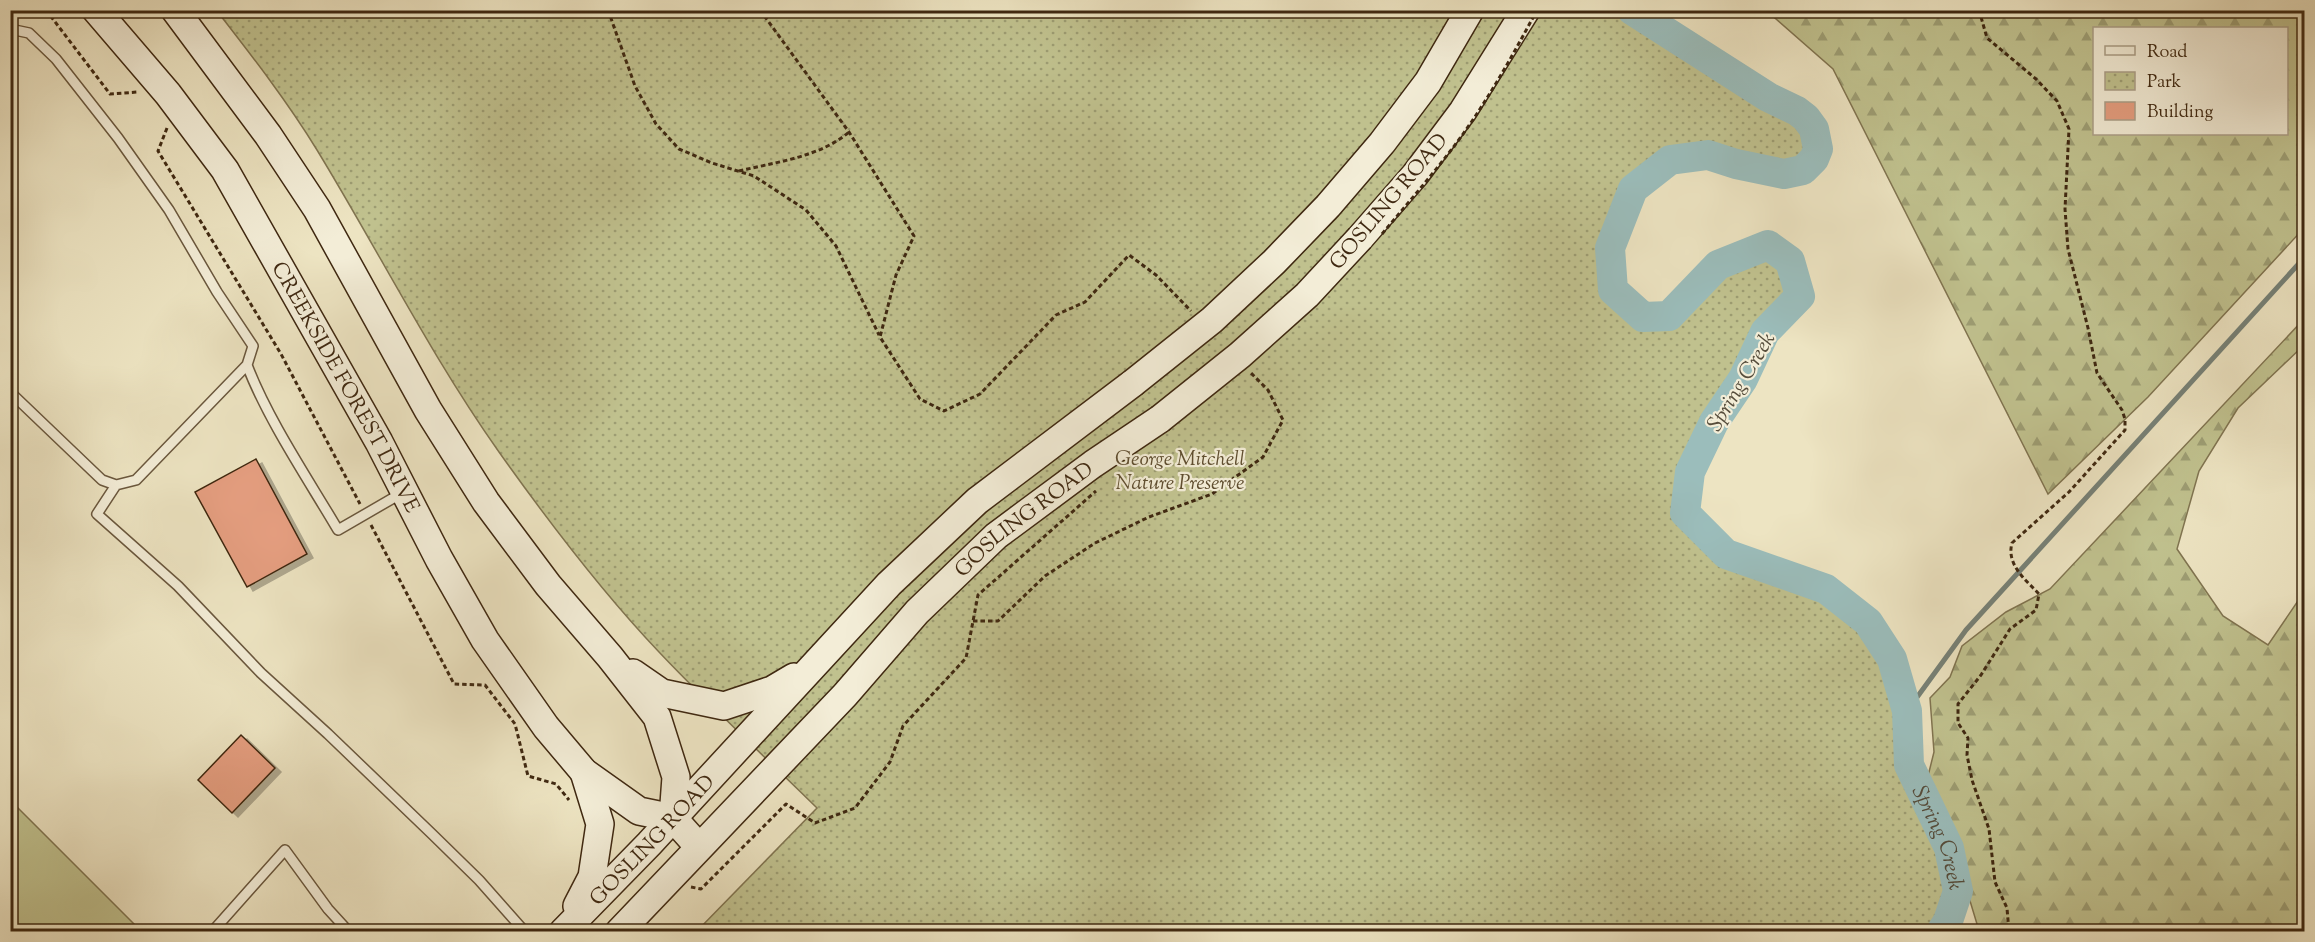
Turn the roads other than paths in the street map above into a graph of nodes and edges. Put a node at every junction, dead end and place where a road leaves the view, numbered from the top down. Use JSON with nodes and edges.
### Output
{"nodes":[{"id":1,"x":96,"y":10,"type":"edge"},
{"id":2,"x":175,"y":10,"type":"edge"},
{"id":3,"x":1470,"y":10,"type":"edge"},
{"id":4,"x":1526,"y":10,"type":"edge"},
{"id":5,"x":10,"y":29,"type":"edge"},
{"id":6,"x":247,"y":365,"type":"junction"},
{"id":7,"x":10,"y":392,"type":"edge"},
{"id":8,"x":116,"y":485,"type":"junction"},
{"id":9,"x":404,"y":492,"type":"junction"},
{"id":10,"x":610,"y":657,"type":"junction"},
{"id":11,"x":815,"y":664,"type":"junction"},
{"id":12,"x":584,"y":772,"type":"junction"},
{"id":13,"x":673,"y":818,"type":"junction"},
{"id":14,"x":699,"y":847,"type":"junction"},
{"id":15,"x":565,"y":929,"type":"edge"},
{"id":16,"x":212,"y":932,"type":"edge"},
{"id":17,"x":350,"y":932,"type":"edge"},
{"id":18,"x":525,"y":932,"type":"edge"},
{"id":19,"x":619,"y":932,"type":"edge"}],
"edges":[{"from":1,"to":9,"type":"main road","name":"CREEKSIDE FOREST DRIVE"},
{"from":2,"to":10,"type":"main road"},
{"from":3,"to":11,"type":"main road","name":"GOSLING ROAD","bridge":true},
{"from":4,"to":14,"type":"main road","name":"GOSLING ROAD","bridge":true},
{"from":5,"to":6,"type":"lane"},
{"from":6,"to":8,"type":"lane"},
{"from":6,"to":9,"type":"lane"},
{"from":7,"to":8,"type":"lane"},
{"from":8,"to":18,"type":"lane"},
{"from":9,"to":12,"type":"main road","name":"CREEKSIDE FOREST DRIVE"},
{"from":10,"to":11,"type":"main road"},
{"from":10,"to":13,"type":"main road"},
{"from":11,"to":13,"type":"main road","name":"GOSLING ROAD"},
{"from":12,"to":13,"type":"main road","name":"CREEKSIDE FOREST DRIVE"},
{"from":12,"to":15,"type":"main road","name":"CREEKSIDE FOREST DRIVE"},
{"from":13,"to":14,"type":"main road"},
{"from":13,"to":15,"type":"main road","name":"GOSLING ROAD"},
{"from":14,"to":19,"type":"main road","name":"GOSLING ROAD"},
{"from":16,"to":17,"type":"lane"}]}
